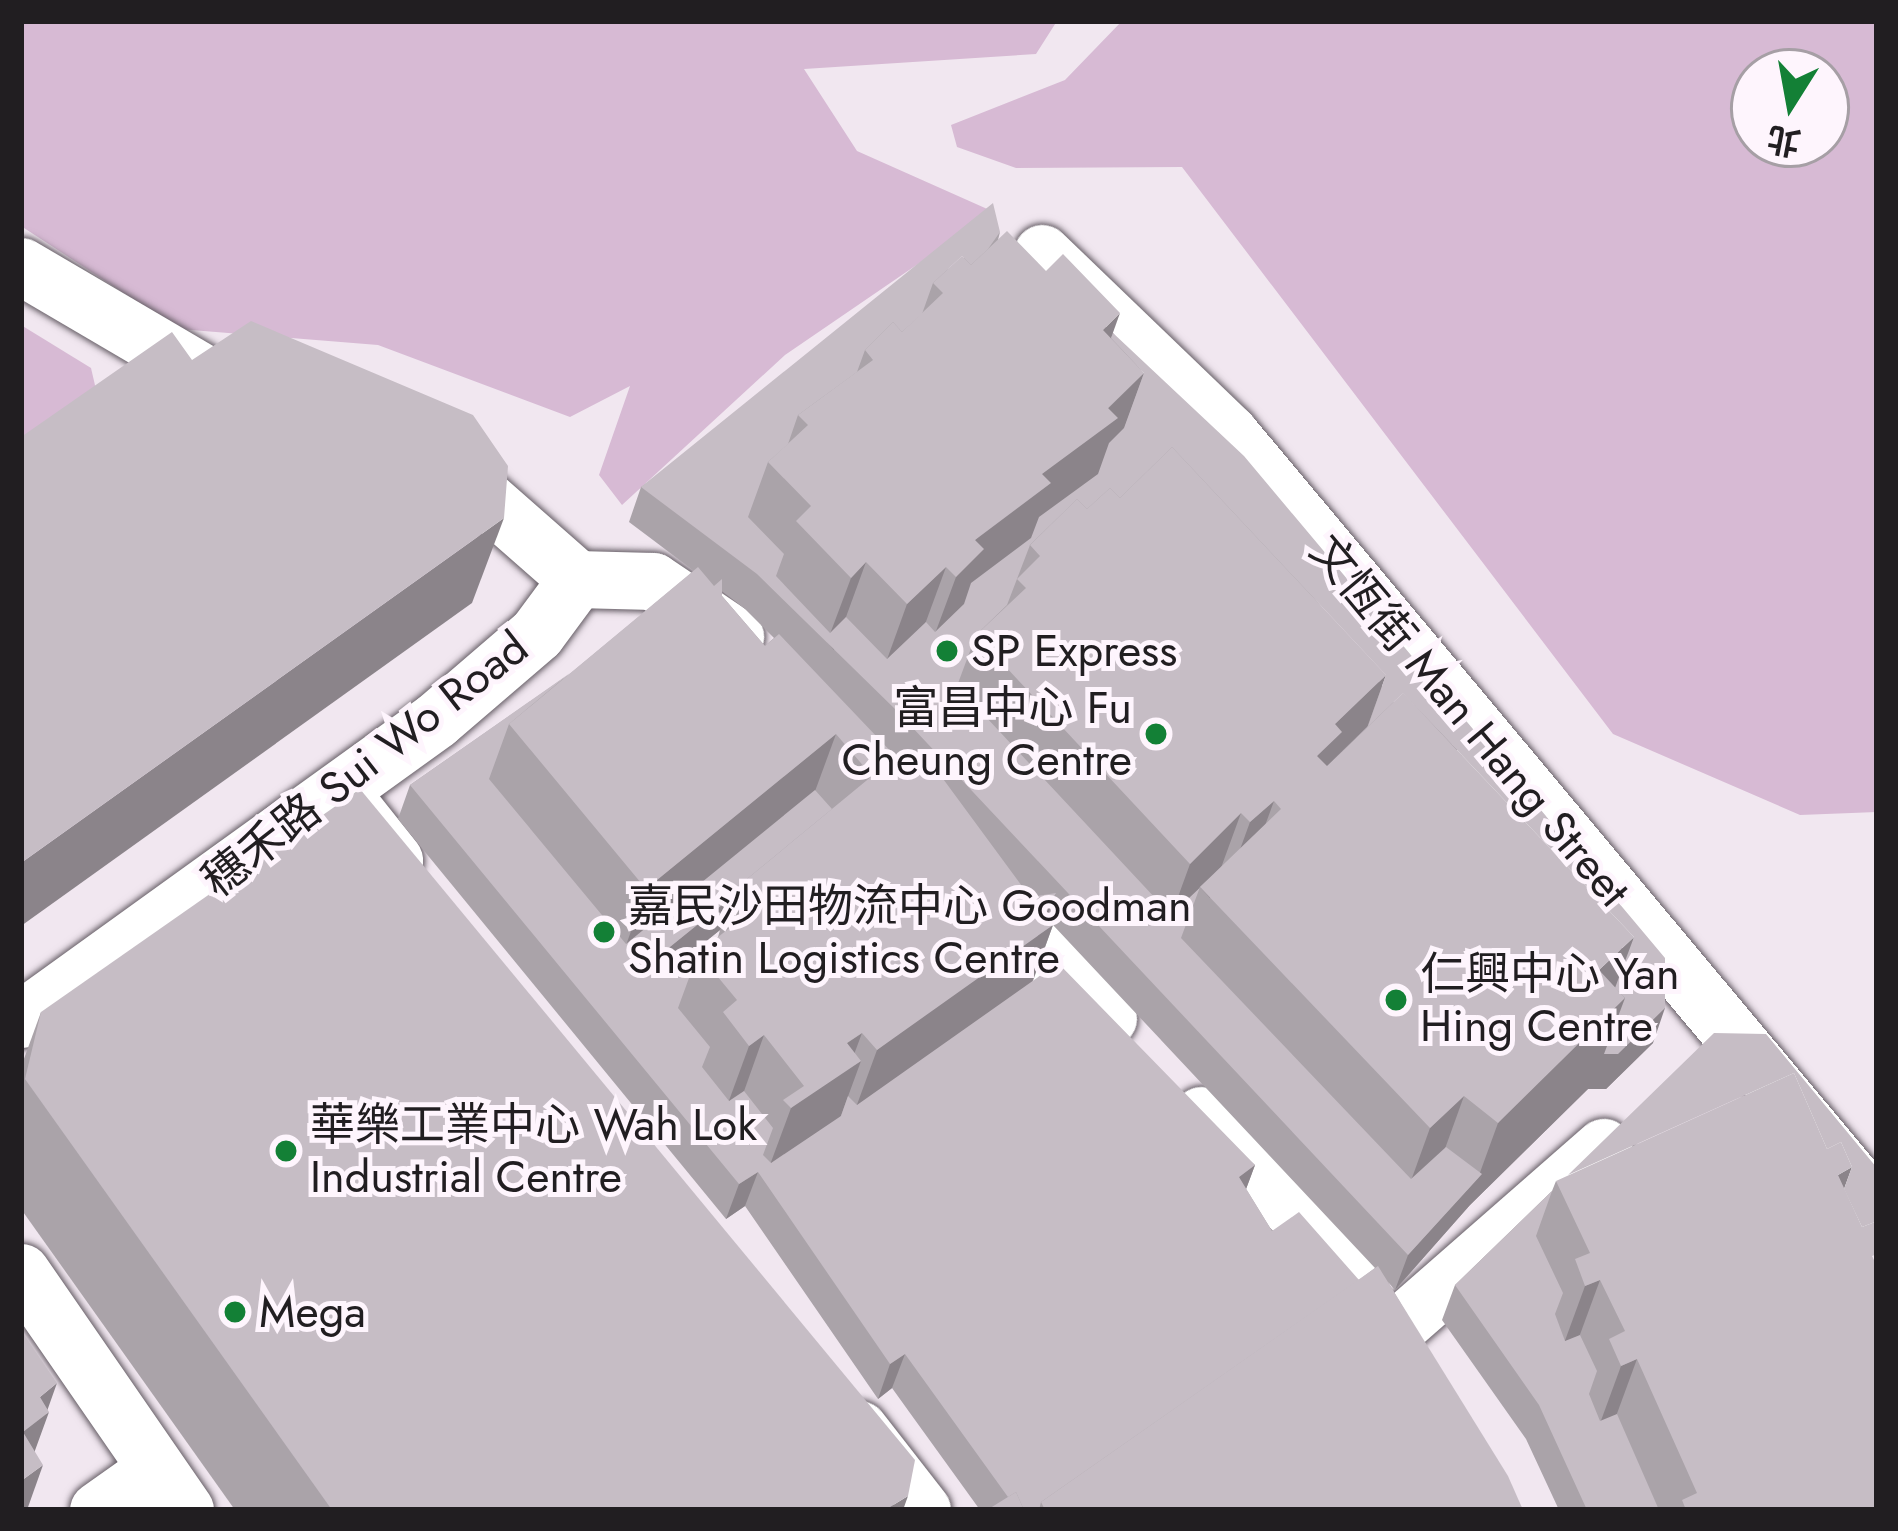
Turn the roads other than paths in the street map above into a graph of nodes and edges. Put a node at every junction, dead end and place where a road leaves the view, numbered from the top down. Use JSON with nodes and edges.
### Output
{"nodes":[{"id":1,"x":1042,"y":253,"type":"dead end"},
{"id":2,"x":21,"y":266,"type":"edge"},
{"id":3,"x":264,"y":396,"type":"edge"},
{"id":4,"x":386,"y":434,"type":"edge"},
{"id":5,"x":577,"y":579,"type":"junction"},
{"id":6,"x":784,"y":682,"type":"edge"},
{"id":7,"x":340,"y":792,"type":"junction"},
{"id":8,"x":946,"y":849,"type":"edge"},
{"id":9,"x":424,"y":898,"type":"edge"},
{"id":10,"x":21,"y":1018,"type":"edge"},
{"id":11,"x":1644,"y":1111,"type":"edge"},
{"id":12,"x":1877,"y":1208,"type":"edge"},
{"id":13,"x":21,"y":1272,"type":"edge"},
{"id":14,"x":1401,"y":1324,"type":"junction"},
{"id":15,"x":1438,"y":1376,"type":"edge"},
{"id":16,"x":826,"y":1396,"type":"edge"},
{"id":17,"x":171,"y":1490,"type":"edge"},
{"id":18,"x":98,"y":1510,"type":"edge"},
{"id":19,"x":922,"y":1510,"type":"edge"}],
"edges":[{"from":1,"to":12,"type":"street","name":"文恆街 Man Hang Street"},
{"from":2,"to":3,"type":"street"},
{"from":4,"to":5,"type":"street"},
{"from":5,"to":6,"type":"street"},
{"from":5,"to":7,"type":"street","name":"穗禾路 Sui Wo Road"},
{"from":7,"to":9,"type":"street"},
{"from":7,"to":10,"type":"street","name":"穗禾路 Sui Wo Road"},
{"from":8,"to":14,"type":"street"},
{"from":11,"to":14,"type":"street"},
{"from":13,"to":17,"type":"street"},
{"from":14,"to":15,"type":"street"},
{"from":16,"to":19,"type":"street"},
{"from":17,"to":18,"type":"street"}]}
